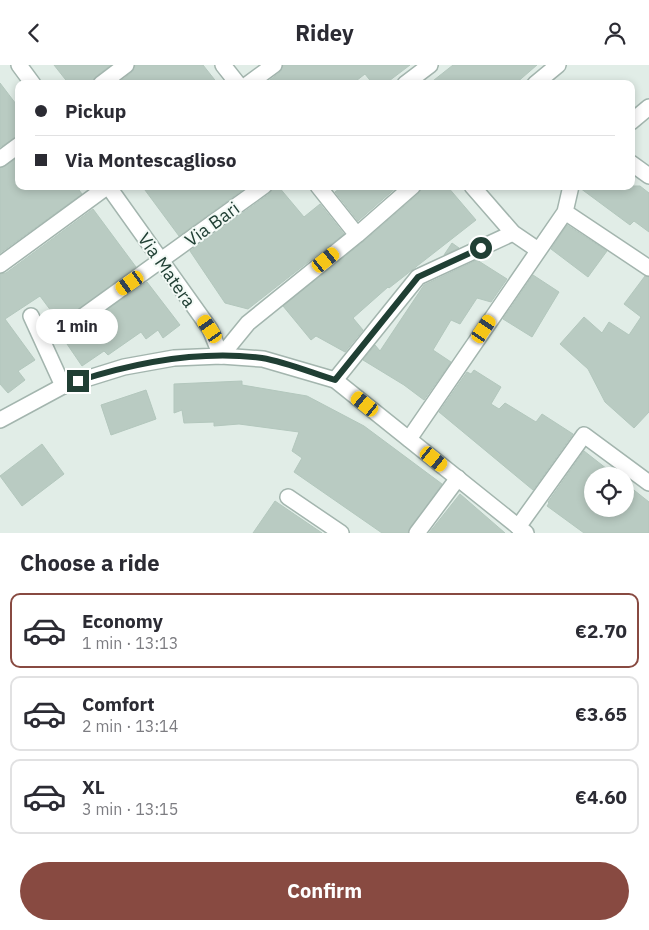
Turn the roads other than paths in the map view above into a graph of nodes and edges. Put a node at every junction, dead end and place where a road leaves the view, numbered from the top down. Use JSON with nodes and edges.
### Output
{"nodes":[{"id":1,"x":19,"y":65,"type":"edge"},
{"id":2,"x":126,"y":65,"type":"edge"},
{"id":3,"x":223,"y":65,"type":"edge"},
{"id":4,"x":274,"y":65,"type":"edge"},
{"id":5,"x":558,"y":65,"type":"edge"},
{"id":6,"x":423,"y":72,"type":"edge"},
{"id":7,"x":30,"y":80,"type":"edge"},
{"id":8,"x":106,"y":80,"type":"edge"},
{"id":9,"x":235,"y":80,"type":"edge"},
{"id":10,"x":253,"y":80,"type":"edge"},
{"id":11,"x":411,"y":80,"type":"edge"},
{"id":12,"x":540,"y":80,"type":"edge"},
{"id":13,"x":649,"y":107,"type":"edge"},
{"id":14,"x":635,"y":119,"type":"edge"},
{"id":15,"x":15,"y":148,"type":"edge"},
{"id":16,"x":0,"y":159,"type":"edge"},
{"id":17,"x":635,"y":166,"type":"edge"},
{"id":18,"x":649,"y":176,"type":"edge"},
{"id":19,"x":103,"y":190,"type":"edge"},
{"id":20,"x":111,"y":190,"type":"edge"},
{"id":21,"x":259,"y":190,"type":"edge"},
{"id":22,"x":321,"y":190,"type":"edge"},
{"id":23,"x":408,"y":190,"type":"edge"},
{"id":24,"x":475,"y":190,"type":"edge"},
{"id":25,"x":570,"y":190,"type":"edge"},
{"id":26,"x":565,"y":211,"type":"junction"},
{"id":27,"x":513,"y":233,"type":"junction"},
{"id":28,"x":357,"y":235,"type":"junction"},
{"id":29,"x":538,"y":251,"type":"junction"},
{"id":30,"x":161,"y":261,"type":"junction"},
{"id":31,"x":0,"y":265,"type":"edge"},
{"id":32,"x":649,"y":268,"type":"edge"},
{"id":33,"x":31,"y":316,"type":"dead end"},
{"id":34,"x":68,"y":327,"type":"dead end"},
{"id":35,"x":221,"y":356,"type":"junction"},
{"id":36,"x":335,"y":380,"type":"junction"},
{"id":37,"x":63,"y":386,"type":"junction"},
{"id":38,"x":0,"y":420,"type":"edge"},
{"id":39,"x":409,"y":439,"type":"junction"},
{"id":40,"x":458,"y":478,"type":"junction"},
{"id":41,"x":649,"y":483,"type":"edge"},
{"id":42,"x":288,"y":497,"type":"dead end"},
{"id":43,"x":522,"y":530,"type":"edge"},
{"id":44,"x":341,"y":533,"type":"edge"},
{"id":45,"x":417,"y":533,"type":"edge"}],
"edges":[{"from":1,"to":7,"type":"street"},
{"from":2,"to":8,"type":"street"},
{"from":3,"to":9,"type":"street"},
{"from":4,"to":10,"type":"street"},
{"from":5,"to":12,"type":"street"},
{"from":6,"to":11,"type":"street"},
{"from":13,"to":14,"type":"street"},
{"from":15,"to":16,"type":"street"},
{"from":17,"to":18,"type":"street"},
{"from":19,"to":31,"type":"street"},
{"from":20,"to":30,"type":"street","name":"Via Matera"},
{"from":21,"to":30,"type":"street","name":"Via Bari"},
{"from":22,"to":28,"type":"street"},
{"from":23,"to":28,"type":"street"},
{"from":24,"to":27,"type":"street"},
{"from":25,"to":26,"type":"street"},
{"from":26,"to":29,"type":"street"},
{"from":26,"to":32,"type":"street"},
{"from":27,"to":29,"type":"street"},
{"from":27,"to":36,"type":"street"},
{"from":28,"to":35,"type":"street"},
{"from":29,"to":39,"type":"street"},
{"from":30,"to":34,"type":"street","name":"Via Bari"},
{"from":30,"to":35,"type":"street","name":"Via Matera"},
{"from":33,"to":37,"type":"street"},
{"from":35,"to":36,"type":"street"},
{"from":35,"to":37,"type":"street"},
{"from":36,"to":39,"type":"street"},
{"from":37,"to":38,"type":"street"},
{"from":39,"to":40,"type":"street"},
{"from":40,"to":43,"type":"street"},
{"from":40,"to":45,"type":"street"},
{"from":41,"to":43,"type":"street"},
{"from":42,"to":44,"type":"street"}]}
